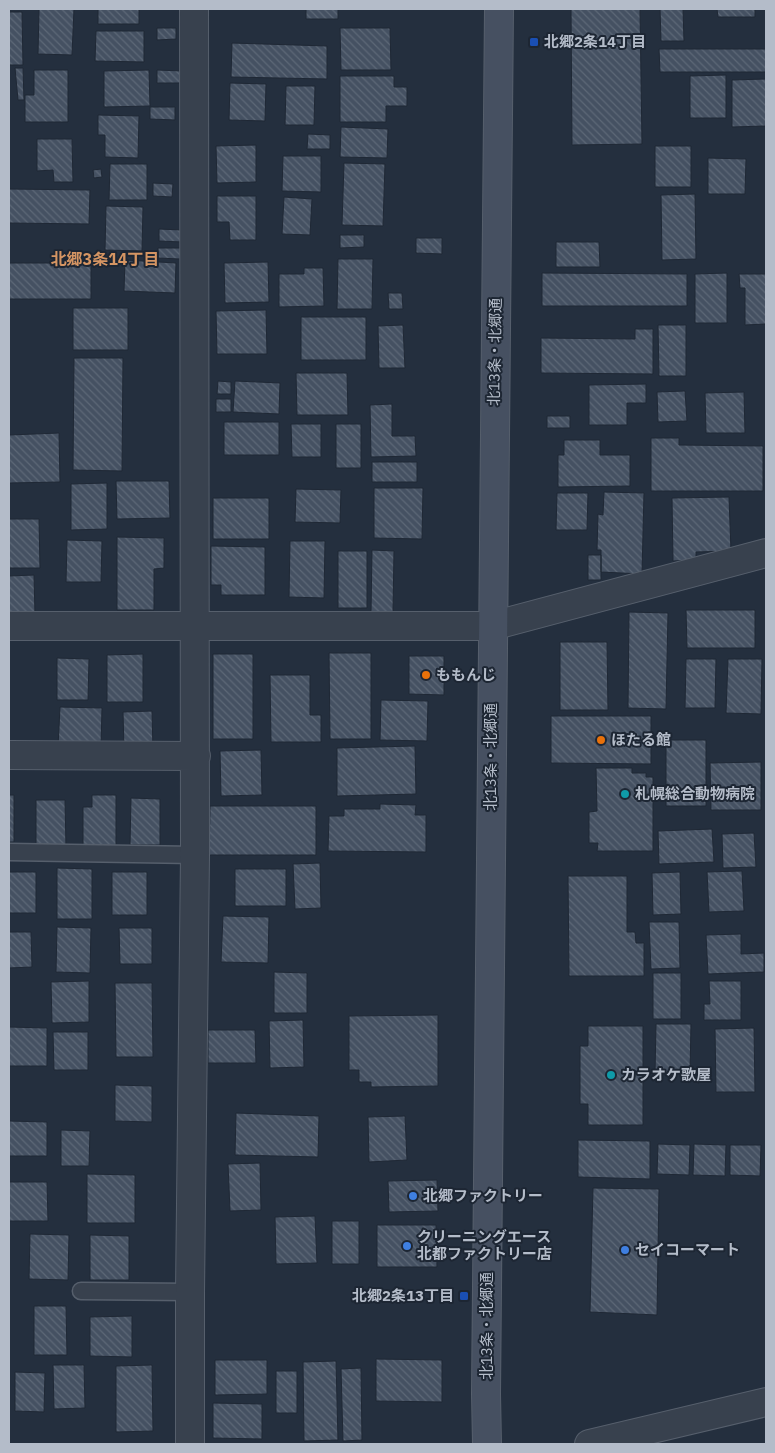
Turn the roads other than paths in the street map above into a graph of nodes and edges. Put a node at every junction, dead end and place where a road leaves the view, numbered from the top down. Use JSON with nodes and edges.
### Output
{"nodes":[{"id":1,"x":194,"y":9,"type":"edge"},
{"id":2,"x":498,"y":9,"type":"edge"},
{"id":3,"x":766,"y":553,"type":"edge"},
{"id":4,"x":9,"y":626,"type":"edge"},
{"id":5,"x":195,"y":626,"type":"junction"},
{"id":6,"x":492,"y":626,"type":"junction"},
{"id":7,"x":9,"y":756,"type":"edge"},
{"id":8,"x":196,"y":756,"type":"junction"},
{"id":9,"x":9,"y":852,"type":"edge"},
{"id":10,"x":195,"y":855,"type":"junction"},
{"id":11,"x":81,"y":1292,"type":"dead end"},
{"id":12,"x":190,"y":1292,"type":"junction"},
{"id":13,"x":766,"y":1402,"type":"edge"},
{"id":14,"x":190,"y":1444,"type":"edge"},
{"id":15,"x":487,"y":1444,"type":"edge"},
{"id":16,"x":589,"y":1444,"type":"edge"}],
"edges":[{"from":1,"to":5,"type":"street"},
{"from":2,"to":6,"type":"main road","name":"北13条・北郷通"},
{"from":3,"to":6,"type":"street"},
{"from":4,"to":5,"type":"street"},
{"from":5,"to":6,"type":"street"},
{"from":5,"to":8,"type":"street"},
{"from":6,"to":15,"type":"main road","name":"北13条・北郷通"},
{"from":7,"to":8,"type":"street"},
{"from":8,"to":10,"type":"street"},
{"from":9,"to":10,"type":"lane"},
{"from":10,"to":12,"type":"street"},
{"from":11,"to":12,"type":"lane"},
{"from":12,"to":14,"type":"street"},
{"from":13,"to":16,"type":"street"}]}
